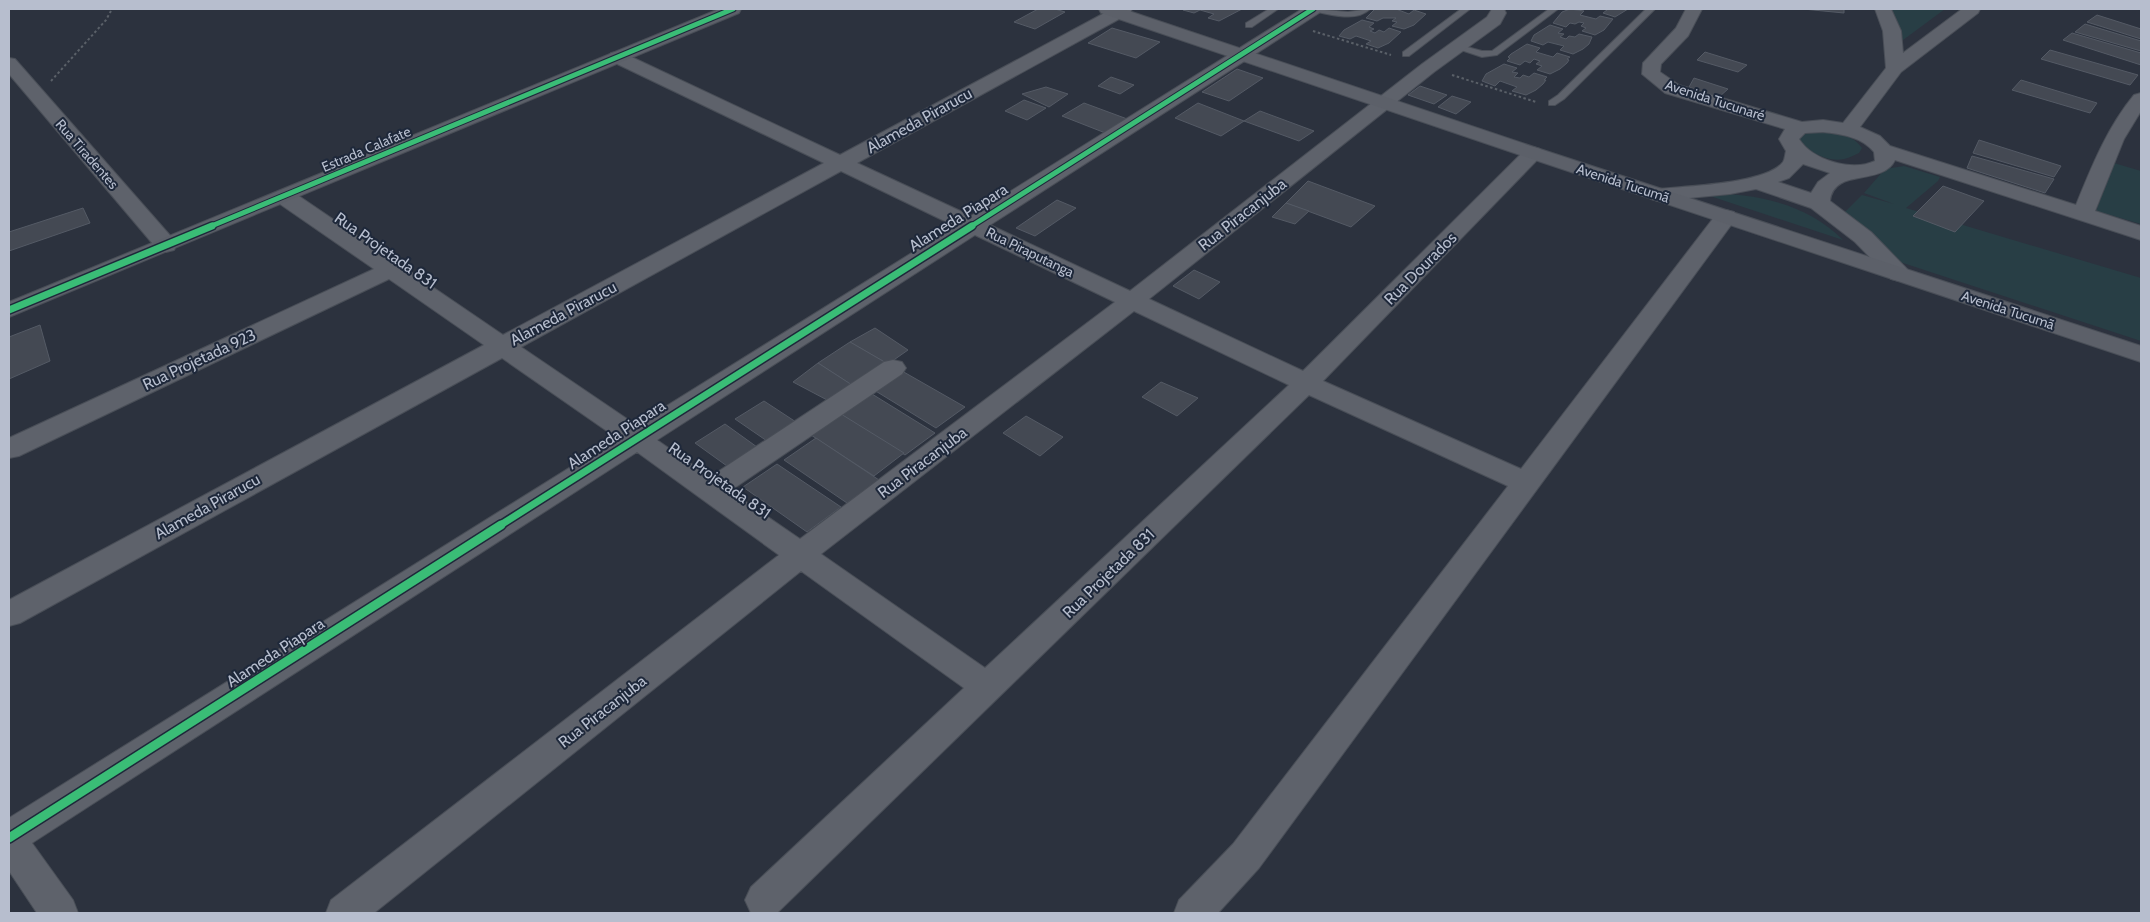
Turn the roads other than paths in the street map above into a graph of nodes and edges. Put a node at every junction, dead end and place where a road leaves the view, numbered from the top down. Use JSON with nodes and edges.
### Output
{"nodes":[{"id":1,"x":733,"y":9,"type":"edge"},
{"id":2,"x":1274,"y":9,"type":"edge"},
{"id":3,"x":1313,"y":9,"type":"edge"},
{"id":4,"x":1317,"y":9,"type":"edge"},
{"id":5,"x":1366,"y":9,"type":"edge"},
{"id":6,"x":1466,"y":9,"type":"edge"},
{"id":7,"x":1554,"y":9,"type":"edge"},
{"id":8,"x":1651,"y":9,"type":"edge"},
{"id":9,"x":1694,"y":9,"type":"edge"},
{"id":10,"x":1883,"y":9,"type":"edge"},
{"id":11,"x":1972,"y":9,"type":"edge"},
{"id":12,"x":1116,"y":10,"type":"edge"},
{"id":13,"x":1498,"y":13,"type":"dead end"},
{"id":14,"x":1249,"y":25,"type":"dead end"},
{"id":15,"x":1456,"y":47,"type":"junction"},
{"id":16,"x":1406,"y":54,"type":"road end"},
{"id":17,"x":1240,"y":55,"type":"junction"},
{"id":18,"x":617,"y":57,"type":"junction"},
{"id":19,"x":9,"y":63,"type":"edge"},
{"id":20,"x":1895,"y":68,"type":"junction"},
{"id":21,"x":24,"y":90,"type":"edge"},
{"id":22,"x":2141,"y":99,"type":"edge"},
{"id":23,"x":1384,"y":102,"type":"junction"},
{"id":24,"x":1552,"y":103,"type":"road end"},
{"id":25,"x":1802,"y":128,"type":"junction"},
{"id":26,"x":1848,"y":130,"type":"junction"},
{"id":27,"x":1883,"y":150,"type":"junction"},
{"id":28,"x":1796,"y":151,"type":"junction"},
{"id":29,"x":1533,"y":154,"type":"junction"},
{"id":30,"x":840,"y":163,"type":"junction"},
{"id":31,"x":1852,"y":171,"type":"junction"},
{"id":32,"x":1759,"y":183,"type":"junction"},
{"id":33,"x":1658,"y":195,"type":"junction"},
{"id":34,"x":285,"y":197,"type":"junction"},
{"id":35,"x":1819,"y":203,"type":"junction"},
{"id":36,"x":2083,"y":215,"type":"junction"},
{"id":37,"x":1726,"y":217,"type":"junction"},
{"id":38,"x":972,"y":224,"type":"junction"},
{"id":39,"x":2141,"y":233,"type":"edge"},
{"id":40,"x":166,"y":245,"type":"junction"},
{"id":41,"x":390,"y":270,"type":"junction"},
{"id":42,"x":1899,"y":274,"type":"junction"},
{"id":43,"x":1132,"y":301,"type":"junction"},
{"id":44,"x":9,"y":310,"type":"edge"},
{"id":45,"x":501,"y":346,"type":"junction"},
{"id":46,"x":2141,"y":354,"type":"edge"},
{"id":47,"x":893,"y":368,"type":"dead end"},
{"id":48,"x":1306,"y":383,"type":"junction"},
{"id":49,"x":636,"y":438,"type":"junction"},
{"id":50,"x":9,"y":449,"type":"edge"},
{"id":51,"x":1527,"y":484,"type":"junction"},
{"id":52,"x":711,"y":490,"type":"junction"},
{"id":53,"x":801,"y":554,"type":"junction"},
{"id":54,"x":9,"y":614,"type":"edge"},
{"id":55,"x":988,"y":688,"type":"junction"},
{"id":56,"x":9,"y":839,"type":"edge"},
{"id":57,"x":764,"y":900,"type":"dead end"},
{"id":58,"x":59,"y":913,"type":"edge"},
{"id":59,"x":345,"y":913,"type":"edge"},
{"id":60,"x":1193,"y":913,"type":"edge"}],
"edges":[{"from":1,"to":18,"type":"street","name":"Estrada Calafate"},
{"from":2,"to":14,"type":"lane"},
{"from":3,"to":17,"type":"street","name":"Alameda Piapara"},
{"from":4,"to":5,"type":"lane"},
{"from":6,"to":16,"type":"lane"},
{"from":7,"to":15,"type":"lane"},
{"from":8,"to":24,"type":"lane"},
{"from":9,"to":25,"type":"street","name":"Avenida Tucunaré"},
{"from":10,"to":20,"type":"street"},
{"from":11,"to":20,"type":"street"},
{"from":12,"to":17,"type":"street","name":"Avenida Tucumã"},
{"from":12,"to":30,"type":"street","name":"Alameda Pirarucu"},
{"from":13,"to":15,"type":"street","name":"Rua Piracanjuba"},
{"from":15,"to":23,"type":"street","name":"Rua Piracanjuba"},
{"from":17,"to":23,"type":"street","name":"Avenida Tucumã"},
{"from":17,"to":38,"type":"street","name":"Alameda Piapara"},
{"from":18,"to":30,"type":"street","name":"Rua Piraputanga"},
{"from":18,"to":34,"type":"street","name":"Estrada Calafate"},
{"from":19,"to":21,"type":"street","name":"Rua Tiradentes"},
{"from":20,"to":26,"type":"street"},
{"from":21,"to":40,"type":"street","name":"Rua Tiradentes"},
{"from":22,"to":36,"type":"street"},
{"from":23,"to":29,"type":"street","name":"Avenida Tucumã"},
{"from":23,"to":43,"type":"street","name":"Rua Piracanjuba"},
{"from":25,"to":26,"type":"street","name":"Avenida Tucunaré"},
{"from":25,"to":28,"type":"street"},
{"from":26,"to":27,"type":"street","name":"Avenida Tucunaré"},
{"from":27,"to":31,"type":"street"},
{"from":27,"to":36,"type":"street","name":"Avenida Tucunaré"},
{"from":28,"to":31,"type":"street"},
{"from":28,"to":32,"type":"street"},
{"from":29,"to":33,"type":"street","name":"Avenida Tucumã"},
{"from":29,"to":48,"type":"street","name":"Rua Dourados"},
{"from":30,"to":38,"type":"street","name":"Rua Piraputanga"},
{"from":30,"to":45,"type":"street","name":"Alameda Pirarucu"},
{"from":31,"to":35,"type":"street"},
{"from":32,"to":33,"type":"street"},
{"from":32,"to":35,"type":"street"},
{"from":33,"to":37,"type":"street","name":"Avenida Tucumã"},
{"from":34,"to":40,"type":"street","name":"Estrada Calafate"},
{"from":34,"to":41,"type":"street","name":"Rua Projetada 831"},
{"from":35,"to":42,"type":"street"},
{"from":36,"to":39,"type":"street","name":"Avenida Tucunaré"},
{"from":37,"to":42,"type":"street","name":"Avenida Tucumã"},
{"from":37,"to":51,"type":"street"},
{"from":38,"to":43,"type":"street","name":"Rua Piraputanga"},
{"from":38,"to":49,"type":"street","name":"Alameda Piapara"},
{"from":40,"to":44,"type":"street","name":"Estrada Calafate"},
{"from":41,"to":45,"type":"street","name":"Rua Projetada 831"},
{"from":41,"to":50,"type":"street","name":"Rua Projetada 923"},
{"from":42,"to":46,"type":"street","name":"Avenida Tucumã"},
{"from":43,"to":48,"type":"street","name":"Rua Piraputanga"},
{"from":43,"to":53,"type":"street","name":"Rua Piracanjuba"},
{"from":45,"to":49,"type":"street","name":"Rua Projetada 831"},
{"from":45,"to":54,"type":"street","name":"Alameda Pirarucu"},
{"from":47,"to":52,"type":"street"},
{"from":48,"to":51,"type":"street","name":"Rua Piraputanga"},
{"from":48,"to":55,"type":"street","name":"Rua Projetada 831"},
{"from":49,"to":52,"type":"street","name":"Rua Projetada 831"},
{"from":49,"to":56,"type":"street","name":"Alameda Piapara"},
{"from":51,"to":60,"type":"street"},
{"from":52,"to":53,"type":"street","name":"Rua Projetada 831"},
{"from":53,"to":55,"type":"street","name":"Rua Projetada 831"},
{"from":53,"to":59,"type":"street","name":"Rua Piracanjuba"},
{"from":55,"to":57,"type":"street"},
{"from":56,"to":58,"type":"street"}]}
